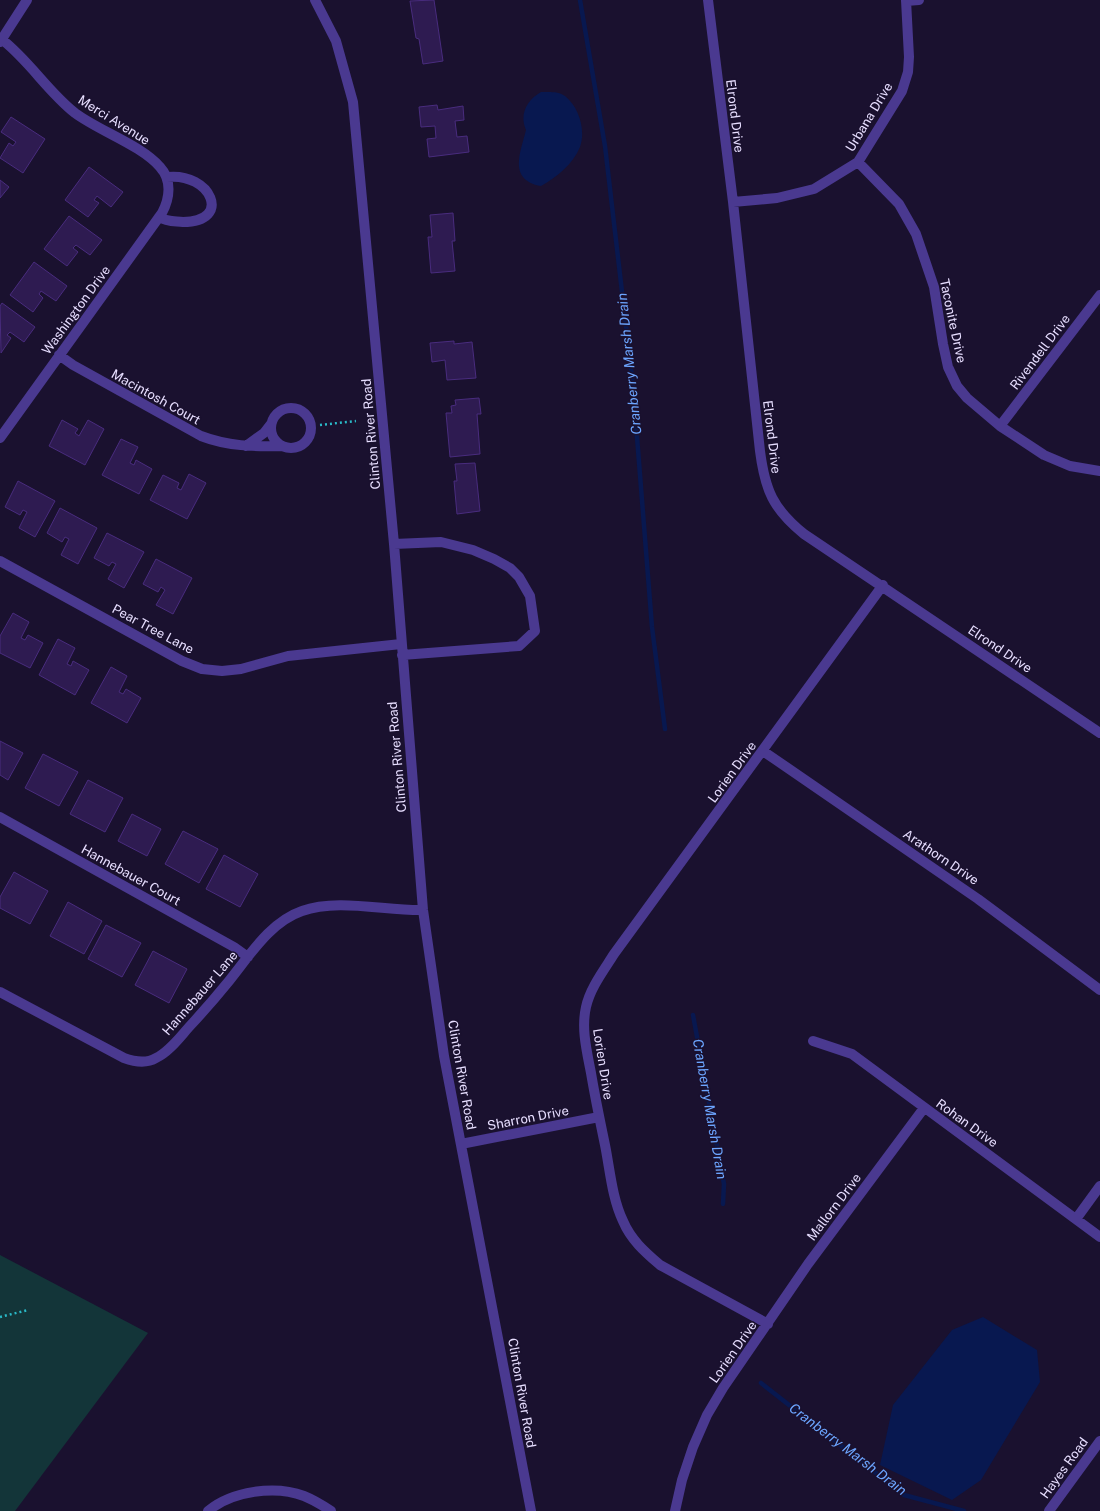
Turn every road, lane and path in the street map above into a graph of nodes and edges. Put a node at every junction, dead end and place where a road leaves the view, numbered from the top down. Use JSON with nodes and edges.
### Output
{"nodes":[{"id":1,"x":27,"y":0,"type":"edge"},
{"id":2,"x":315,"y":0,"type":"edge"},
{"id":3,"x":708,"y":0,"type":"edge"},
{"id":4,"x":920,"y":0,"type":"edge"},
{"id":5,"x":906,"y":1,"type":"edge"},
{"id":6,"x":1,"y":40,"type":"edge"},
{"id":7,"x":858,"y":162,"type":"junction"},
{"id":8,"x":167,"y":177,"type":"junction"},
{"id":9,"x":733,"y":202,"type":"junction"},
{"id":10,"x":159,"y":217,"type":"junction"},
{"id":11,"x":1100,"y":295,"type":"edge"},
{"id":12,"x":59,"y":355,"type":"junction"},
{"id":13,"x":356,"y":421,"type":"dead end"},
{"id":14,"x":271,"y":424,"type":"junction"},
{"id":15,"x":320,"y":425,"type":"dead end"},
{"id":16,"x":1000,"y":426,"type":"junction"},
{"id":17,"x":0,"y":438,"type":"edge"},
{"id":18,"x":246,"y":446,"type":"junction"},
{"id":19,"x":282,"y":446,"type":"junction"},
{"id":20,"x":1100,"y":470,"type":"edge"},
{"id":21,"x":394,"y":544,"type":"junction"},
{"id":22,"x":0,"y":561,"type":"edge"},
{"id":23,"x":883,"y":585,"type":"junction"},
{"id":24,"x":401,"y":644,"type":"junction"},
{"id":25,"x":402,"y":655,"type":"junction"},
{"id":26,"x":1100,"y":733,"type":"edge"},
{"id":27,"x":763,"y":751,"type":"junction"},
{"id":28,"x":0,"y":818,"type":"edge"},
{"id":29,"x":423,"y":910,"type":"junction"},
{"id":30,"x":248,"y":958,"type":"junction"},
{"id":31,"x":1100,"y":990,"type":"edge"},
{"id":32,"x":0,"y":992,"type":"edge"},
{"id":33,"x":813,"y":1041,"type":"dead end"},
{"id":34,"x":924,"y":1108,"type":"junction"},
{"id":35,"x":599,"y":1117,"type":"junction"},
{"id":36,"x":461,"y":1144,"type":"junction"},
{"id":37,"x":1100,"y":1186,"type":"edge"},
{"id":38,"x":1076,"y":1218,"type":"junction"},
{"id":39,"x":1100,"y":1237,"type":"edge"},
{"id":40,"x":28,"y":1310,"type":"dead end"},
{"id":41,"x":0,"y":1317,"type":"edge"},
{"id":42,"x":768,"y":1324,"type":"junction"},
{"id":43,"x":1100,"y":1441,"type":"edge"},
{"id":44,"x":208,"y":1511,"type":"edge"},
{"id":45,"x":331,"y":1511,"type":"edge"},
{"id":46,"x":531,"y":1511,"type":"edge"},
{"id":47,"x":674,"y":1511,"type":"edge"},
{"id":48,"x":1049,"y":1511,"type":"edge"}],
"edges":[{"from":1,"to":6,"type":"street"},
{"from":2,"to":21,"type":"street","name":"Clinton River Road"},
{"from":3,"to":9,"type":"street","name":"Elrond Drive"},
{"from":4,"to":5,"type":"street"},
{"from":5,"to":7,"type":"street","name":"Urbana Drive"},
{"from":6,"to":8,"type":"street","name":"Merci Avenue"},
{"from":7,"to":9,"type":"street","name":"Urbana Drive"},
{"from":7,"to":16,"type":"street","name":"Taconite Drive"},
{"from":8,"to":10,"type":"street","name":"Washington Drive"},
{"from":8,"to":10,"type":"street"},
{"from":9,"to":23,"type":"street","name":"Elrond Drive"},
{"from":10,"to":12,"type":"street","name":"Washington Drive"},
{"from":11,"to":16,"type":"street","name":"Rivendell Drive"},
{"from":12,"to":17,"type":"street","name":"Washington Drive"},
{"from":12,"to":18,"type":"street","name":"Macintosh Court"},
{"from":13,"to":15,"type":"path"},
{"from":14,"to":18,"type":"street","name":"Macintosh Court"},
{"from":14,"to":19,"type":"street"},
{"from":14,"to":19,"type":"street","name":"Macintosh Court"},
{"from":16,"to":20,"type":"street","name":"Taconite Drive"},
{"from":18,"to":19,"type":"street","name":"Macintosh Court"},
{"from":21,"to":24,"type":"street","name":"Clinton River Road"},
{"from":21,"to":25,"type":"street"},
{"from":22,"to":24,"type":"street","name":"Pear Tree Lane"},
{"from":23,"to":26,"type":"street","name":"Elrond Drive"},
{"from":23,"to":27,"type":"street","name":"Lorien Drive"},
{"from":24,"to":25,"type":"street","name":"Clinton River Road"},
{"from":25,"to":29,"type":"street","name":"Clinton River Road"},
{"from":27,"to":31,"type":"street","name":"Arathorn Drive"},
{"from":27,"to":35,"type":"street","name":"Lorien Drive"},
{"from":28,"to":30,"type":"street","name":"Hannebauer Court"},
{"from":29,"to":30,"type":"street","name":"Hannebauer Lane"},
{"from":29,"to":36,"type":"street","name":"Clinton River Road"},
{"from":30,"to":32,"type":"street","name":"Hannebauer Lane"},
{"from":33,"to":34,"type":"street","name":"Rohan Drive"},
{"from":34,"to":38,"type":"street","name":"Rohan Drive"},
{"from":34,"to":42,"type":"street","name":"Mallorn Drive"},
{"from":35,"to":36,"type":"street","name":"Sharron Drive"},
{"from":35,"to":42,"type":"street","name":"Lorien Drive"},
{"from":36,"to":46,"type":"street","name":"Clinton River Road"},
{"from":37,"to":38,"type":"street"},
{"from":38,"to":39,"type":"street","name":"Rohan Drive"},
{"from":40,"to":41,"type":"path"},
{"from":42,"to":47,"type":"street","name":"Lorien Drive"},
{"from":43,"to":48,"type":"street","name":"Hayes Road"},
{"from":44,"to":45,"type":"street"}]}
